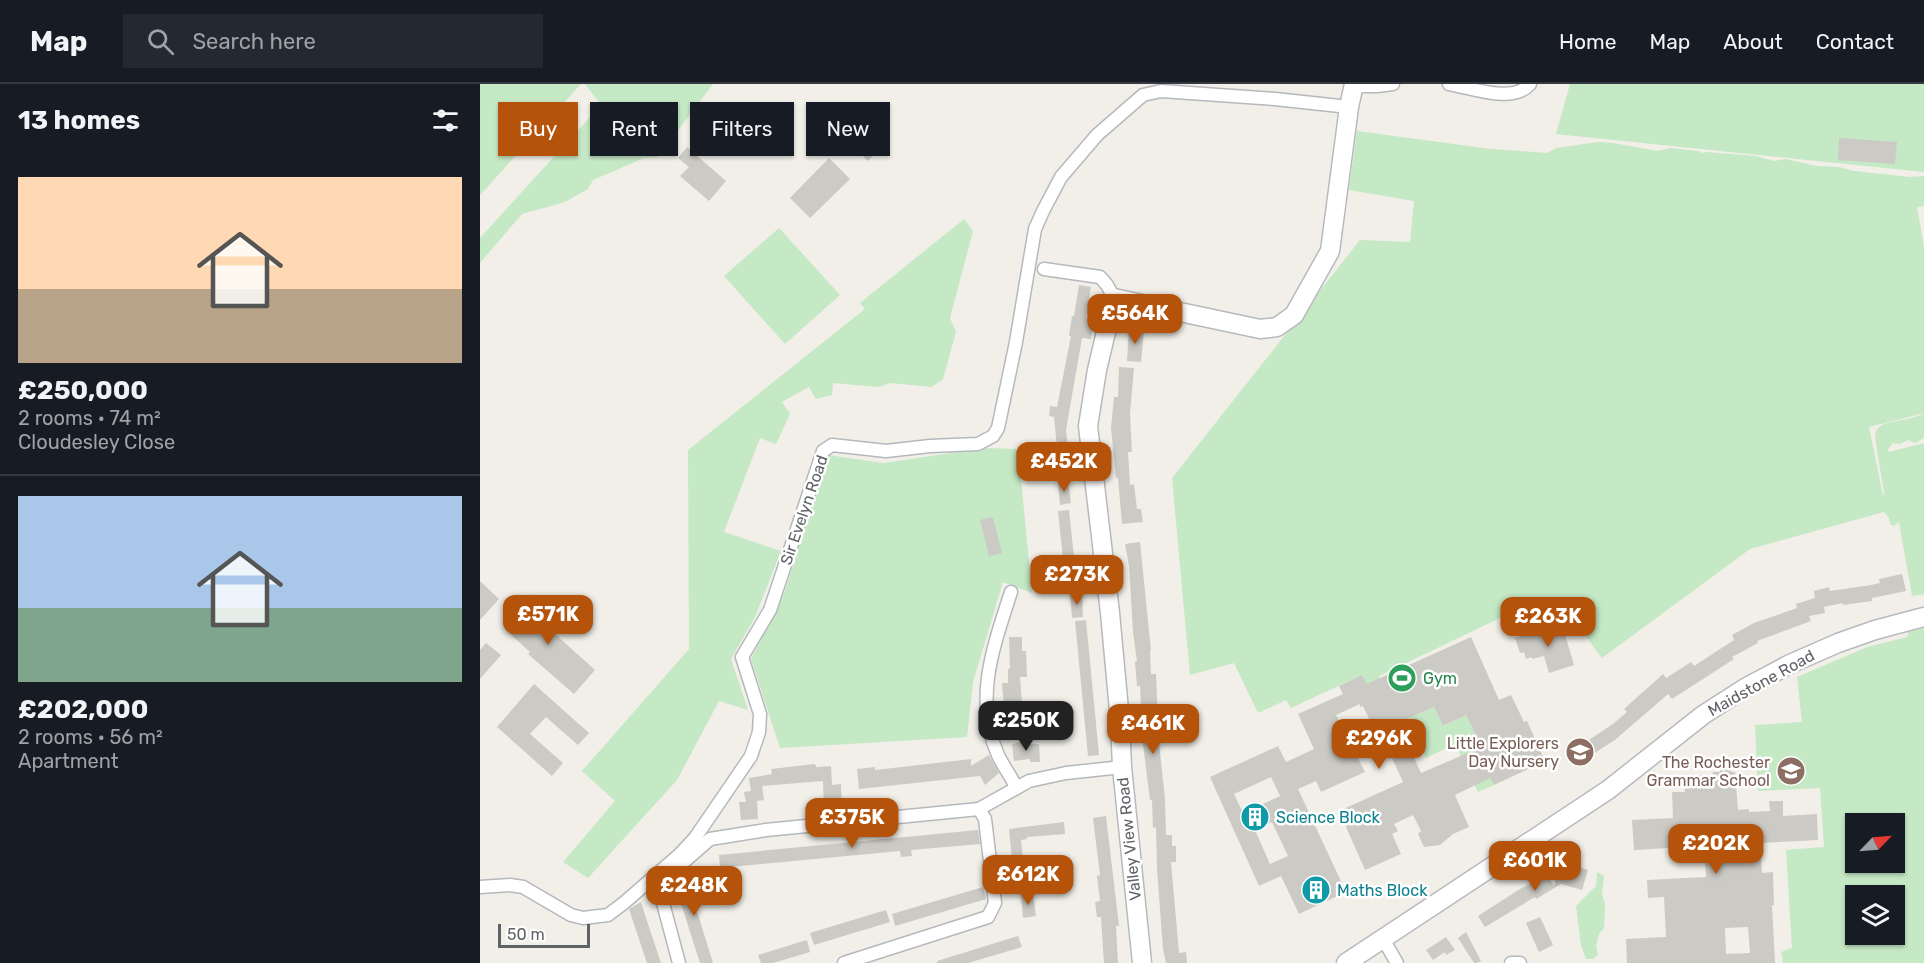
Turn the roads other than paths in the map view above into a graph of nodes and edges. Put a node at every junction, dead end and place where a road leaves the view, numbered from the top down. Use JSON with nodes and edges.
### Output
{"nodes":[{"id":1,"x":1393,"y":84,"type":"edge"},
{"id":2,"x":1449,"y":84,"type":"edge"},
{"id":3,"x":1530,"y":84,"type":"edge"},
{"id":4,"x":1353,"y":85,"type":"edge"},
{"id":5,"x":1195,"y":88,"type":"edge"},
{"id":6,"x":1349,"y":107,"type":"junction"},
{"id":7,"x":1044,"y":269,"type":"dead end"},
{"id":8,"x":1114,"y":298,"type":"junction"},
{"id":9,"x":1011,"y":592,"type":"dead end"},
{"id":10,"x":1924,"y":617,"type":"edge"},
{"id":11,"x":1122,"y":768,"type":"junction"},
{"id":12,"x":1016,"y":787,"type":"junction"},
{"id":13,"x":979,"y":809,"type":"junction"},
{"id":14,"x":480,"y":887,"type":"edge"},
{"id":15,"x":1383,"y":939,"type":"junction"},
{"id":16,"x":679,"y":963,"type":"edge"},
{"id":17,"x":844,"y":963,"type":"edge"},
{"id":18,"x":1142,"y":963,"type":"edge"},
{"id":19,"x":1346,"y":963,"type":"edge"},
{"id":20,"x":1398,"y":963,"type":"edge"},
{"id":21,"x":1511,"y":963,"type":"edge"},
{"id":22,"x":1520,"y":963,"type":"edge"}],
"edges":[{"from":1,"to":4,"type":"street"},
{"from":2,"to":3,"type":"street"},
{"from":4,"to":6,"type":"street"},
{"from":5,"to":6,"type":"street","name":"Sir Evelyn Road"},
{"from":5,"to":14,"type":"street","name":"Sir Evelyn Road"},
{"from":6,"to":8,"type":"street"},
{"from":7,"to":8,"type":"street"},
{"from":8,"to":11,"type":"street","name":"Valley View Road"},
{"from":9,"to":12,"type":"street"},
{"from":10,"to":15,"type":"street","name":"Maidstone Road"},
{"from":11,"to":12,"type":"street"},
{"from":11,"to":18,"type":"street","name":"Valley View Road"},
{"from":12,"to":13,"type":"street"},
{"from":13,"to":16,"type":"street"},
{"from":13,"to":17,"type":"street"},
{"from":15,"to":19,"type":"street","name":"Maidstone Road"},
{"from":15,"to":20,"type":"street"},
{"from":21,"to":22,"type":"street"}]}
